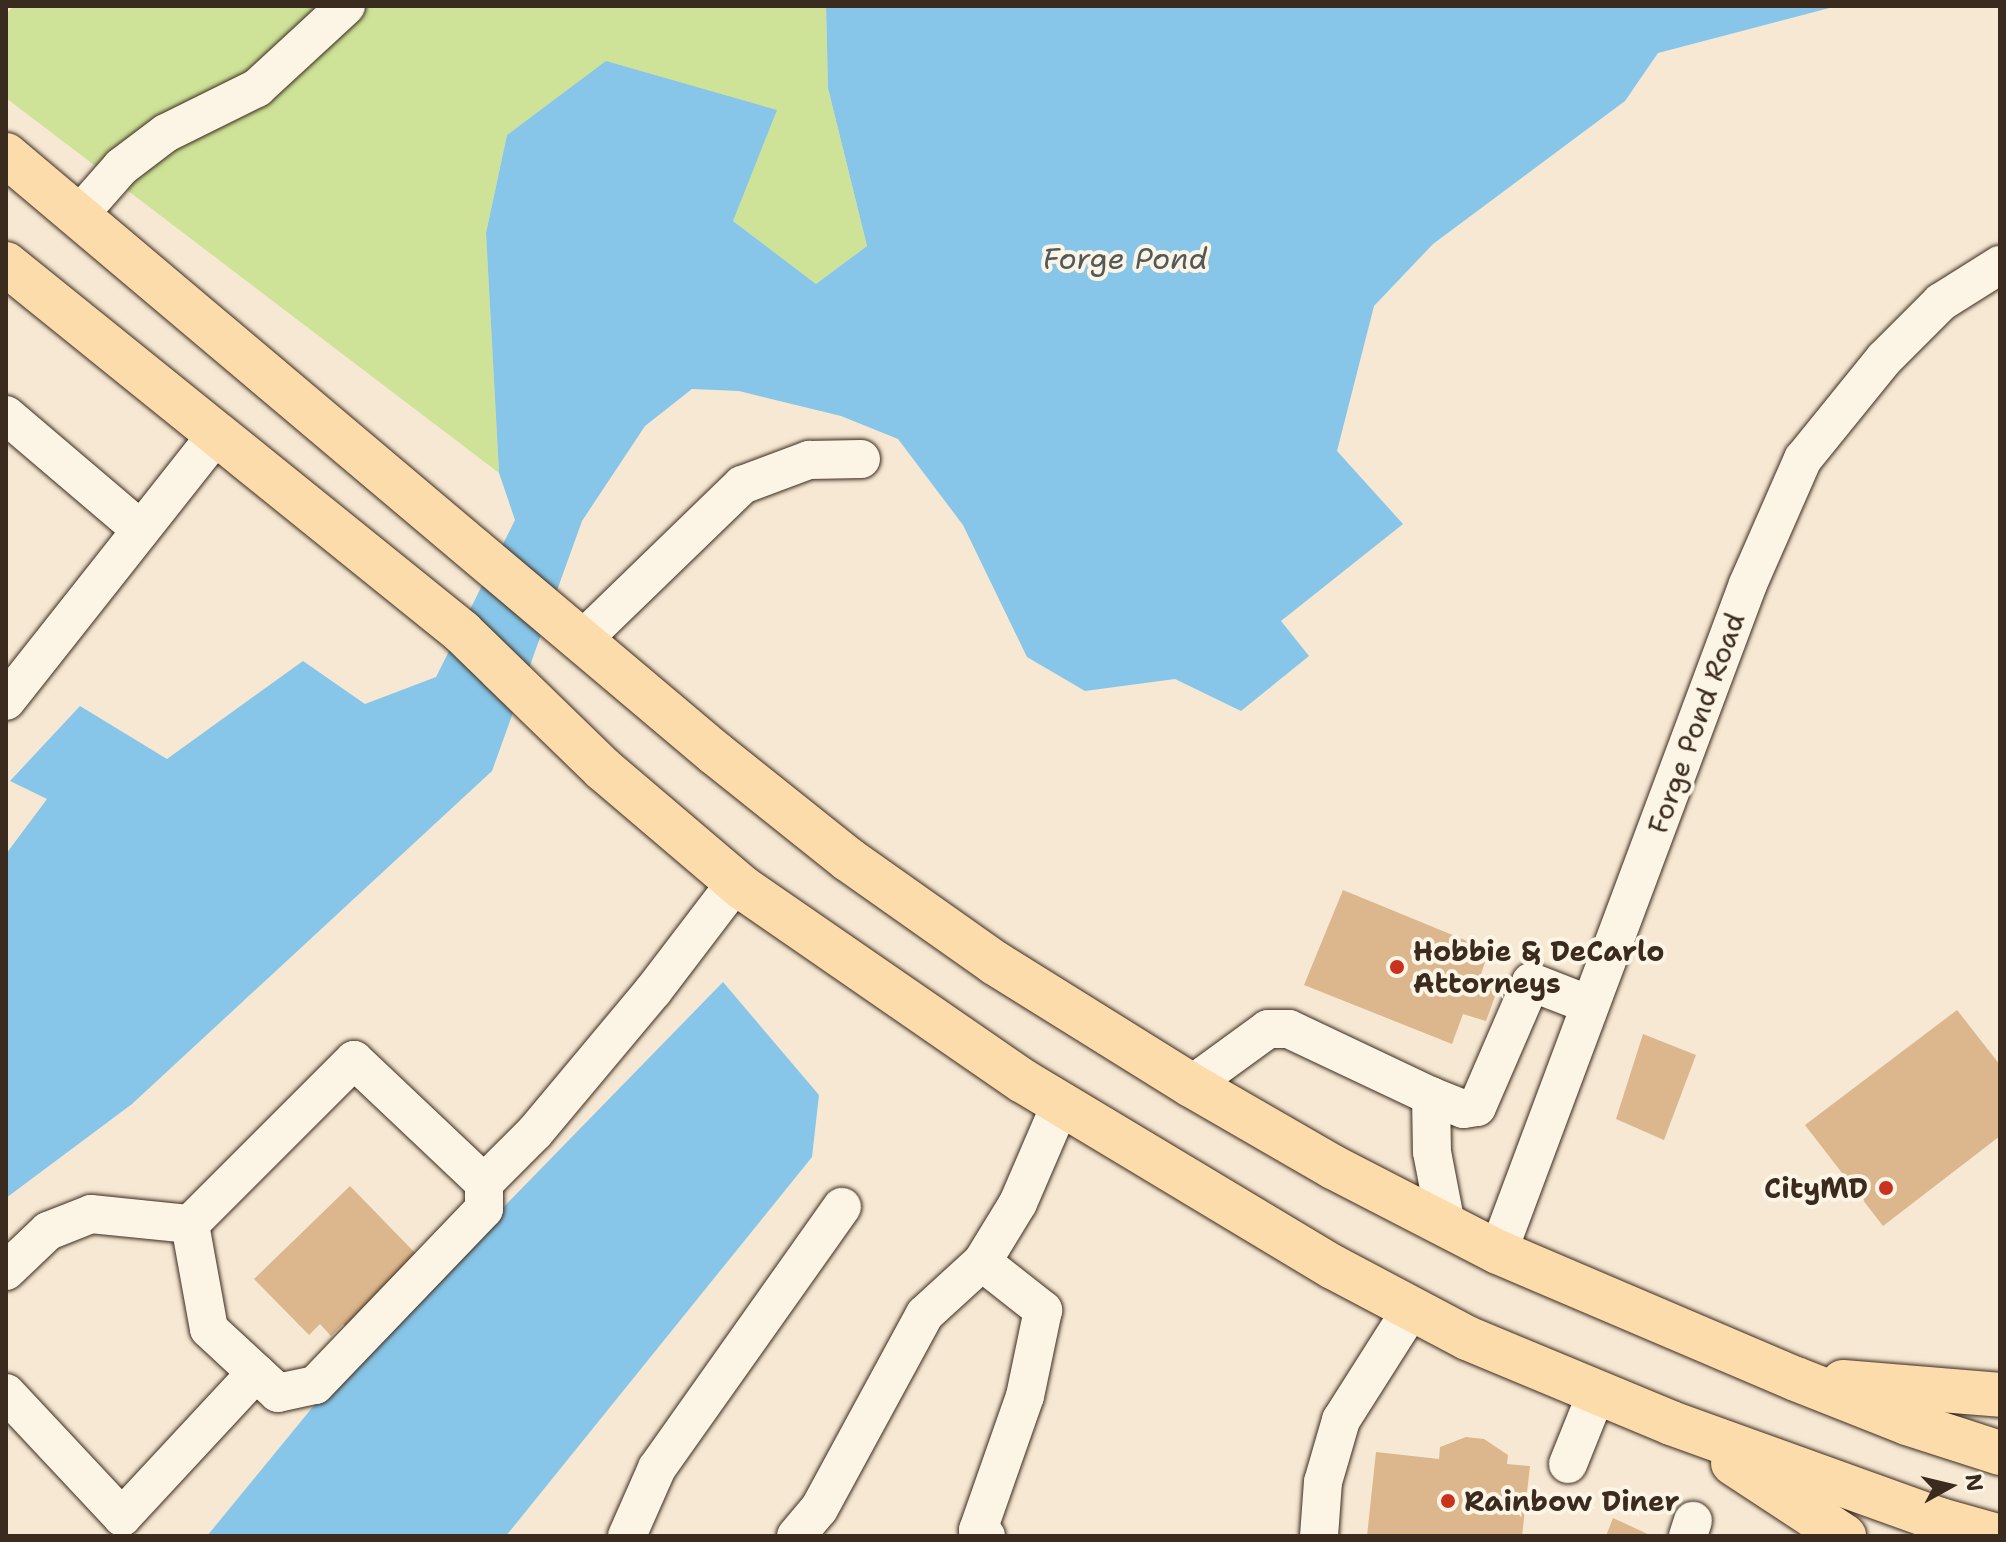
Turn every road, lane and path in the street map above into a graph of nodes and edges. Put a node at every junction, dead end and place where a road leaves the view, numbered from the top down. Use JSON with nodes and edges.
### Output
{"nodes":[{"id":1,"x":346,"y":6,"type":"edge"},
{"id":2,"x":6,"y":155,"type":"edge"},
{"id":3,"x":78,"y":216,"type":"junction"},
{"id":4,"x":6,"y":264,"type":"edge"},
{"id":5,"x":2000,"y":265,"type":"edge"},
{"id":6,"x":6,"y":415,"type":"edge"},
{"id":7,"x":217,"y":434,"type":"junction"},
{"id":8,"x":861,"y":459,"type":"dead end"},
{"id":9,"x":141,"y":530,"type":"junction"},
{"id":10,"x":568,"y":632,"type":"junction"},
{"id":11,"x":6,"y":701,"type":"edge"},
{"id":12,"x":736,"y":882,"type":"junction"},
{"id":13,"x":1590,"y":1005,"type":"junction"},
{"id":14,"x":1191,"y":1085,"type":"junction"},
{"id":15,"x":1431,"y":1096,"type":"junction"},
{"id":16,"x":1061,"y":1103,"type":"junction"},
{"id":17,"x":484,"y":1183,"type":"junction"},
{"id":18,"x":842,"y":1207,"type":"dead end"},
{"id":19,"x":190,"y":1224,"type":"junction"},
{"id":20,"x":1446,"y":1225,"type":"junction"},
{"id":21,"x":1498,"y":1252,"type":"junction"},
{"id":22,"x":982,"y":1262,"type":"junction"},
{"id":23,"x":6,"y":1271,"type":"edge"},
{"id":24,"x":1412,"y":1308,"type":"junction"},
{"id":25,"x":256,"y":1373,"type":"junction"},
{"id":26,"x":1796,"y":1379,"type":"junction"},
{"id":27,"x":1597,"y":1392,"type":"junction"},
{"id":28,"x":6,"y":1393,"type":"edge"},
{"id":29,"x":2000,"y":1395,"type":"edge"},
{"id":30,"x":1671,"y":1423,"type":"junction"},
{"id":31,"x":2000,"y":1453,"type":"edge"},
{"id":32,"x":1568,"y":1464,"type":"dead end"},
{"id":33,"x":627,"y":1536,"type":"edge"},
{"id":34,"x":796,"y":1536,"type":"edge"},
{"id":35,"x":986,"y":1536,"type":"edge"},
{"id":36,"x":1319,"y":1536,"type":"edge"},
{"id":37,"x":1844,"y":1536,"type":"edge"},
{"id":38,"x":1997,"y":1536,"type":"edge"}],
"edges":[{"from":1,"to":3,"type":"street"},
{"from":2,"to":3,"type":"highway"},
{"from":3,"to":10,"type":"highway"},
{"from":4,"to":7,"type":"highway"},
{"from":5,"to":13,"type":"street","name":"Forge Pond Road"},
{"from":6,"to":9,"type":"street"},
{"from":7,"to":9,"type":"street"},
{"from":7,"to":12,"type":"highway"},
{"from":8,"to":10,"type":"street"},
{"from":9,"to":11,"type":"street"},
{"from":10,"to":14,"type":"highway"},
{"from":12,"to":16,"type":"highway"},
{"from":12,"to":17,"type":"street"},
{"from":13,"to":15,"type":"street"},
{"from":13,"to":21,"type":"street","name":"Forge Pond Road"},
{"from":14,"to":15,"type":"street"},
{"from":14,"to":20,"type":"highway"},
{"from":15,"to":20,"type":"street"},
{"from":16,"to":22,"type":"street"},
{"from":16,"to":24,"type":"highway"},
{"from":17,"to":19,"type":"street"},
{"from":17,"to":25,"type":"street"},
{"from":18,"to":33,"type":"street"},
{"from":19,"to":23,"type":"street"},
{"from":19,"to":25,"type":"street"},
{"from":20,"to":21,"type":"highway"},
{"from":21,"to":26,"type":"highway"},
{"from":22,"to":34,"type":"street"},
{"from":22,"to":35,"type":"street"},
{"from":24,"to":27,"type":"highway"},
{"from":24,"to":36,"type":"street"},
{"from":25,"to":28,"type":"street"},
{"from":26,"to":29,"type":"highway"},
{"from":26,"to":31,"type":"highway"},
{"from":27,"to":30,"type":"highway"},
{"from":27,"to":32,"type":"street"},
{"from":30,"to":37,"type":"highway"},
{"from":30,"to":38,"type":"highway"}]}
